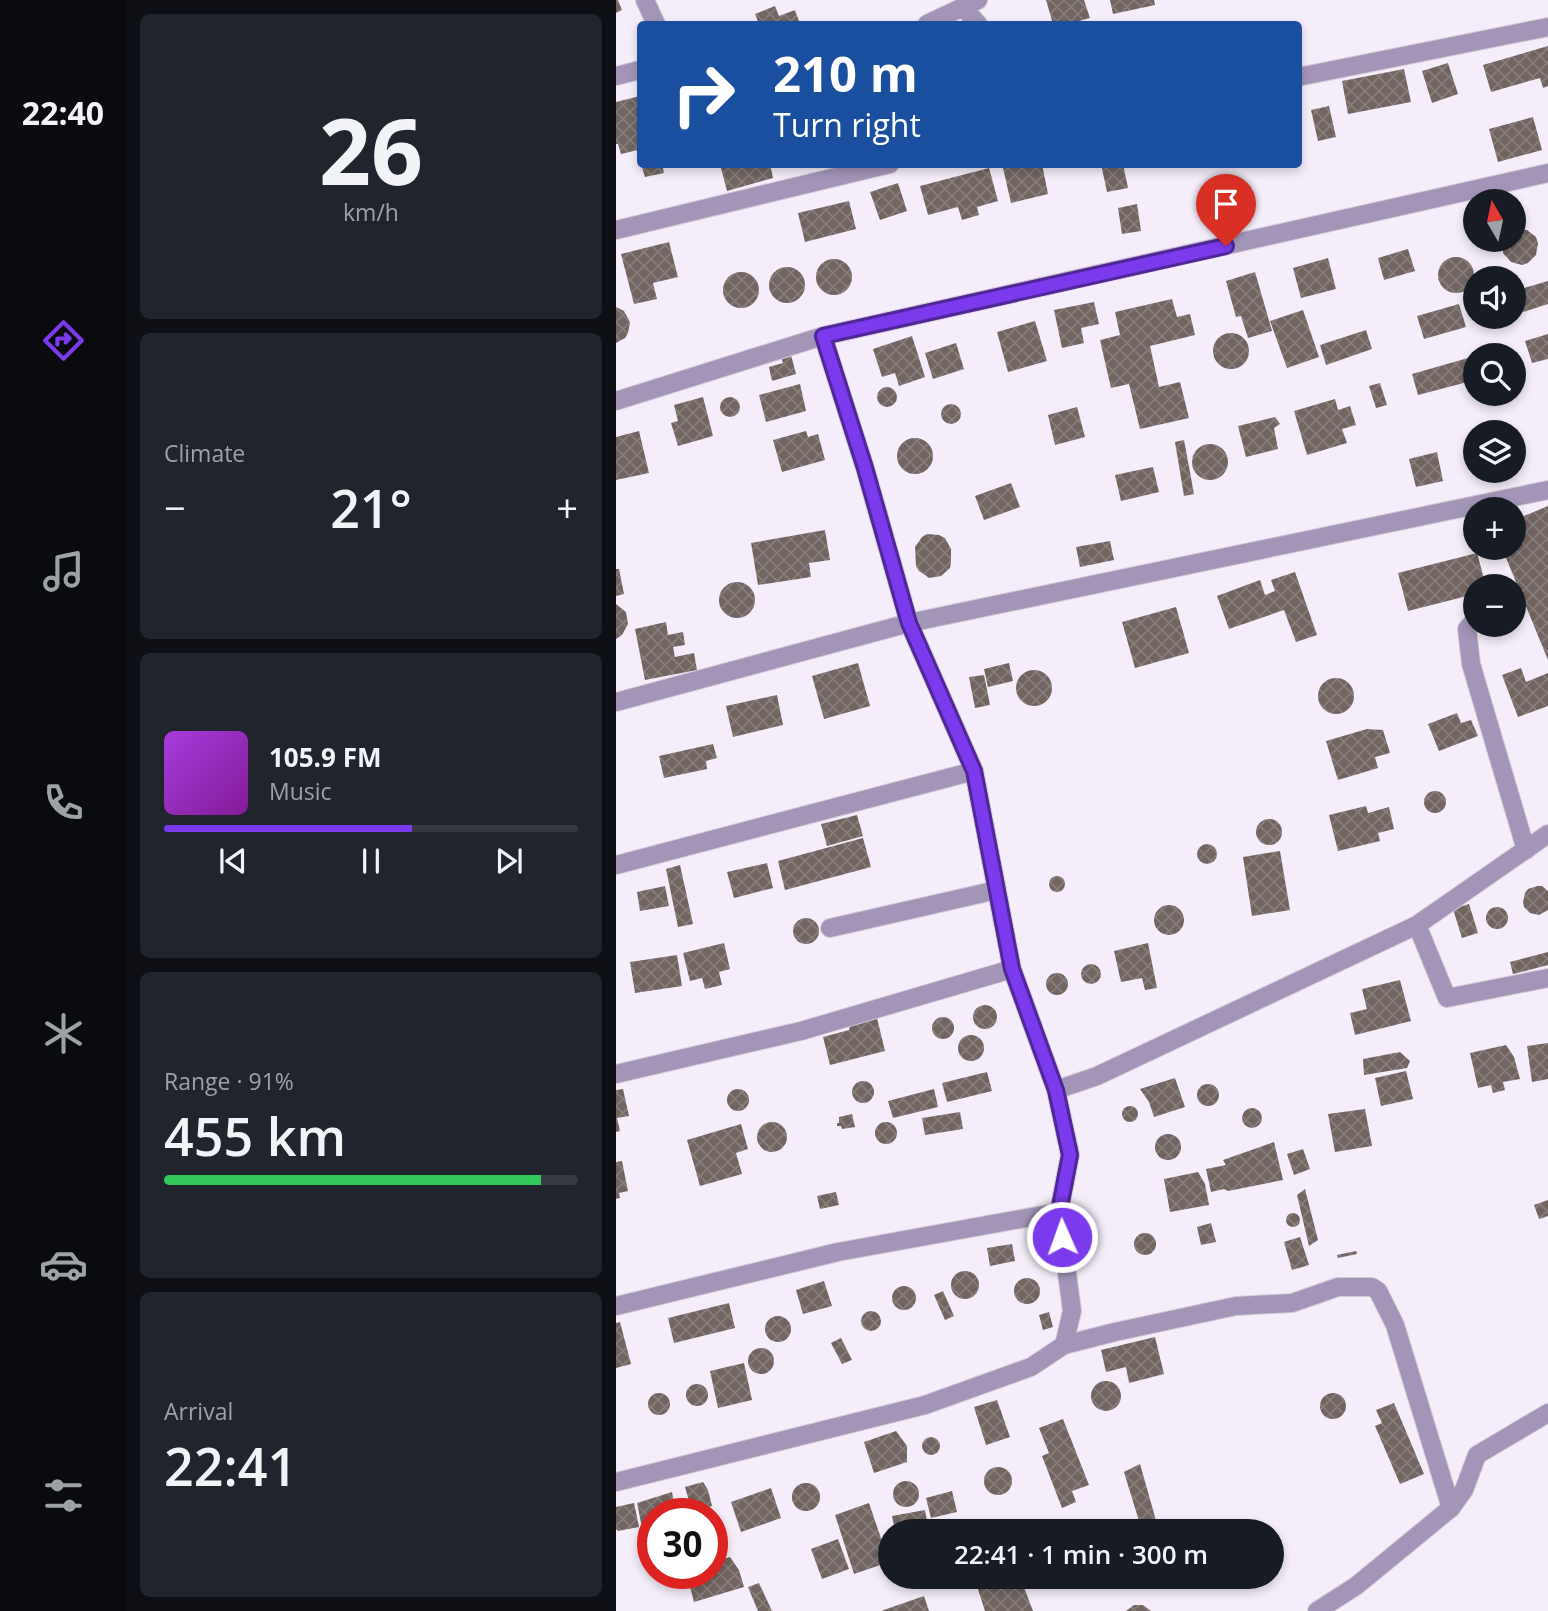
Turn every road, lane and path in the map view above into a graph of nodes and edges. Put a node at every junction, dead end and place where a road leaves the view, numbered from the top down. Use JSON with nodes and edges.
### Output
{"nodes":[{"id":1,"x":645,"y":0,"type":"edge"},
{"id":2,"x":971,"y":4,"type":"edge"},
{"id":3,"x":655,"y":21,"type":"edge"},
{"id":4,"x":934,"y":21,"type":"edge"},
{"id":5,"x":977,"y":21,"type":"edge"},
{"id":6,"x":1548,"y":27,"type":"edge"},
{"id":7,"x":637,"y":70,"type":"edge"},
{"id":8,"x":616,"y":76,"type":"edge"},
{"id":9,"x":1302,"y":76,"type":"edge"},
{"id":10,"x":873,"y":168,"type":"edge"},
{"id":11,"x":1548,"y":173,"type":"edge"},
{"id":12,"x":616,"y":230,"type":"edge"},
{"id":13,"x":823,"y":336,"type":"junction"},
{"id":14,"x":616,"y":401,"type":"edge"},
{"id":15,"x":1548,"y":490,"type":"edge"},
{"id":16,"x":909,"y":623,"type":"junction"},
{"id":17,"x":1467,"y":637,"type":"edge"},
{"id":18,"x":616,"y":702,"type":"edge"},
{"id":19,"x":974,"y":771,"type":"junction"},
{"id":20,"x":1548,"y":835,"type":"edge"},
{"id":21,"x":1526,"y":850,"type":"junction"},
{"id":22,"x":616,"y":865,"type":"edge"},
{"id":23,"x":997,"y":890,"type":"junction"},
{"id":24,"x":1417,"y":925,"type":"junction"},
{"id":25,"x":831,"y":928,"type":"dead end"},
{"id":26,"x":1012,"y":969,"type":"junction"},
{"id":27,"x":1548,"y":978,"type":"edge"},
{"id":28,"x":616,"y":1074,"type":"edge"},
{"id":29,"x":1056,"y":1090,"type":"junction"},
{"id":30,"x":1059,"y":1212,"type":"junction"},
{"id":31,"x":616,"y":1306,"type":"edge"},
{"id":32,"x":1064,"y":1345,"type":"junction"},
{"id":33,"x":1548,"y":1413,"type":"edge"},
{"id":34,"x":616,"y":1482,"type":"edge"},
{"id":35,"x":1451,"y":1508,"type":"junction"},
{"id":36,"x":1317,"y":1611,"type":"edge"}],
"edges":[{"from":1,"to":3,"type":"street"},
{"from":2,"to":4,"type":"street"},
{"from":2,"to":5,"type":"street"},
{"from":6,"to":9,"type":"street"},
{"from":7,"to":8,"type":"street"},
{"from":10,"to":12,"type":"street"},
{"from":11,"to":13,"type":"street"},
{"from":13,"to":14,"type":"street"},
{"from":13,"to":16,"type":"street"},
{"from":15,"to":16,"type":"street"},
{"from":16,"to":18,"type":"street"},
{"from":16,"to":19,"type":"street"},
{"from":17,"to":21,"type":"street"},
{"from":19,"to":22,"type":"street"},
{"from":19,"to":23,"type":"street"},
{"from":20,"to":21,"type":"street"},
{"from":21,"to":24,"type":"street"},
{"from":23,"to":25,"type":"street"},
{"from":23,"to":26,"type":"street"},
{"from":24,"to":27,"type":"street"},
{"from":24,"to":29,"type":"street"},
{"from":26,"to":28,"type":"street"},
{"from":26,"to":29,"type":"street"},
{"from":29,"to":30,"type":"street"},
{"from":30,"to":31,"type":"street"},
{"from":30,"to":32,"type":"street"},
{"from":32,"to":34,"type":"street"},
{"from":32,"to":35,"type":"street"},
{"from":33,"to":35,"type":"street"},
{"from":35,"to":36,"type":"street"}]}
